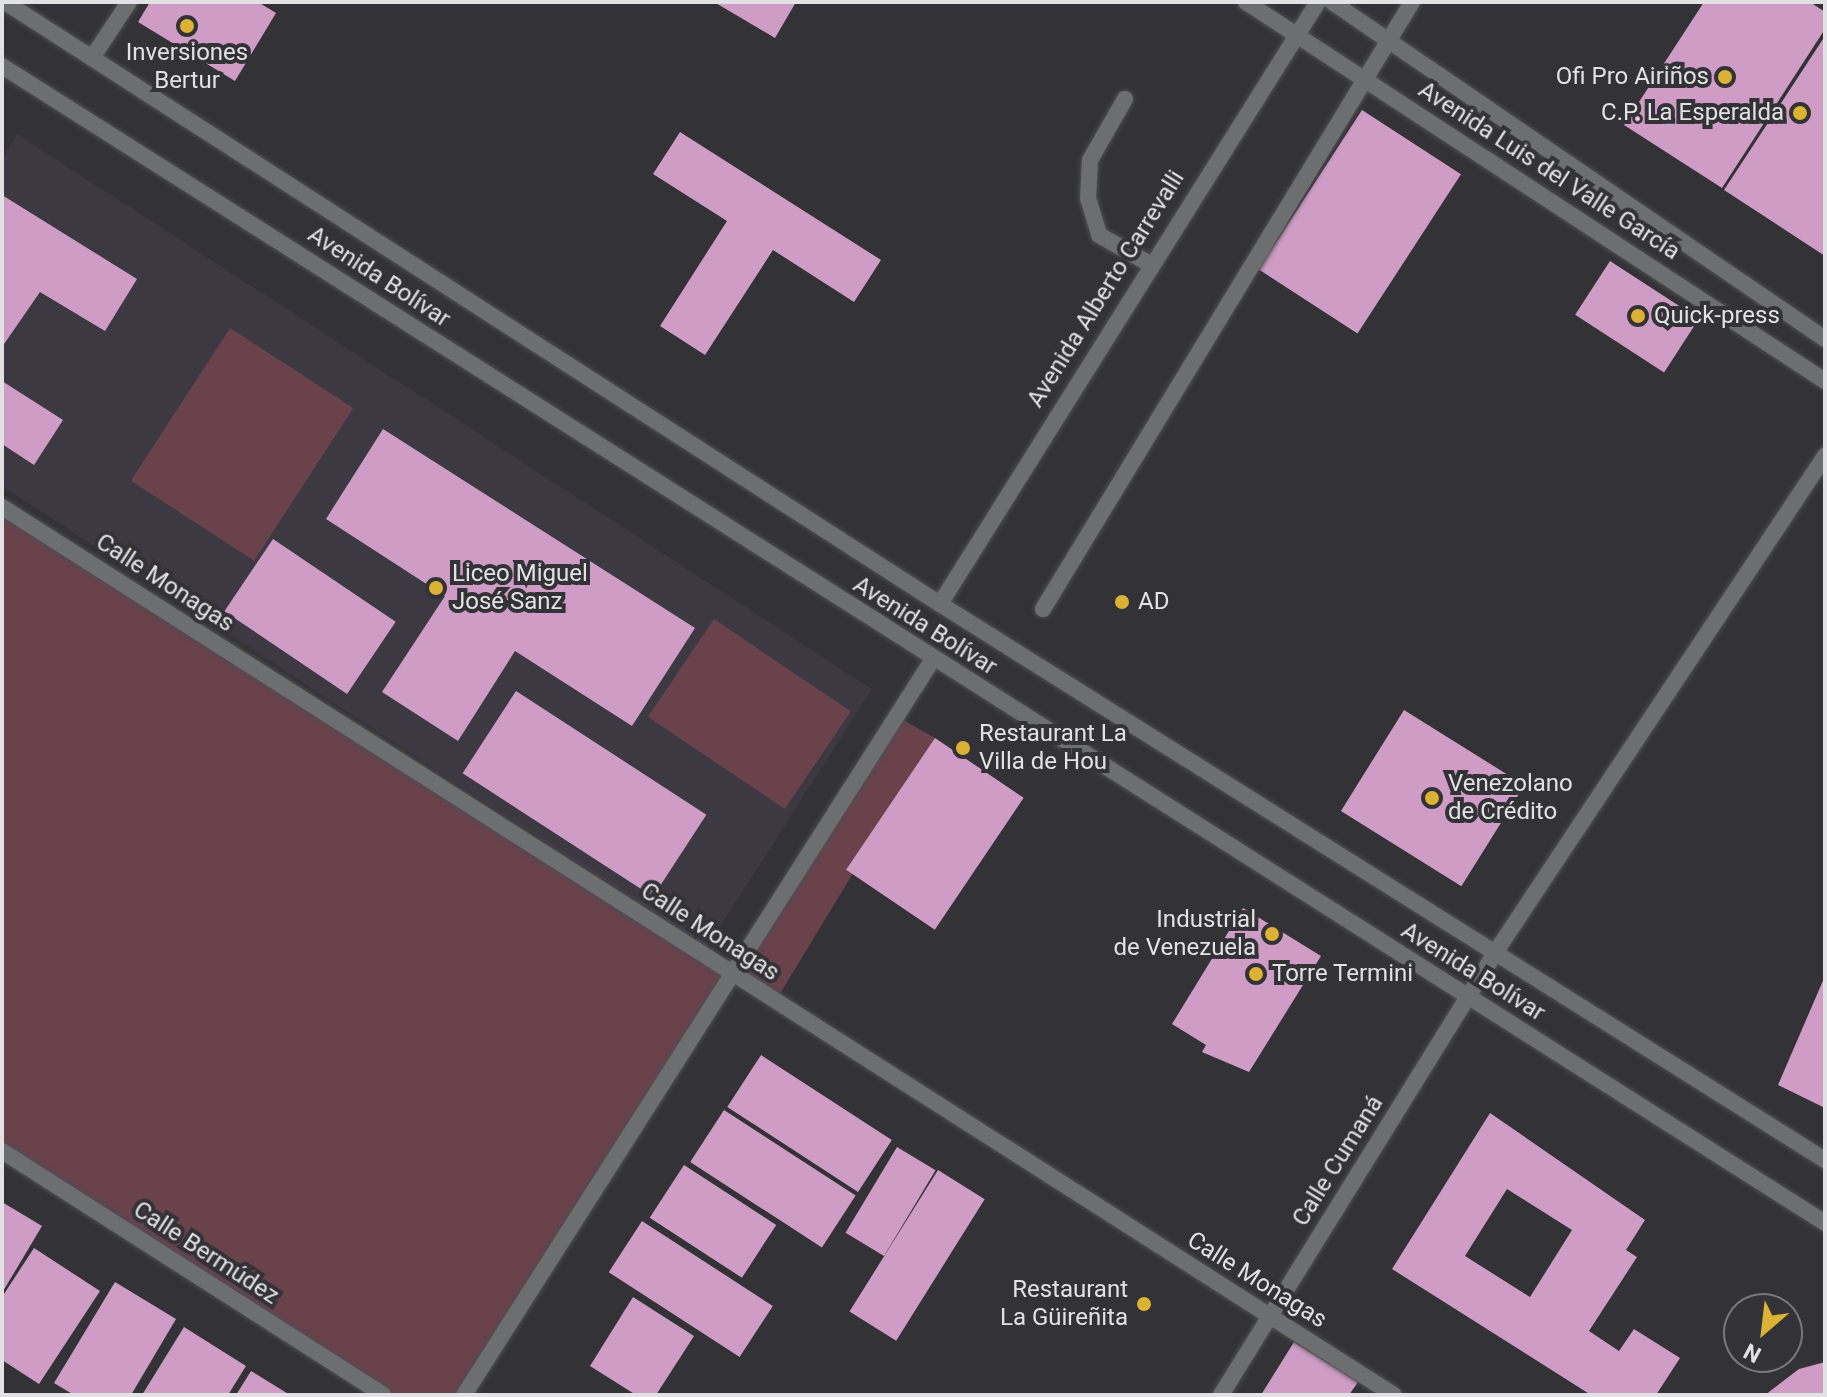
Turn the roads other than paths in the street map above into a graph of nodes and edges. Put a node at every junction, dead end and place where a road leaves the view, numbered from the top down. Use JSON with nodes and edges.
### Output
{"nodes":[{"id":1,"x":5,"y":2,"type":"edge"},
{"id":2,"x":129,"y":2,"type":"edge"},
{"id":3,"x":1246,"y":2,"type":"edge"},
{"id":4,"x":1318,"y":2,"type":"edge"},
{"id":5,"x":1332,"y":2,"type":"edge"},
{"id":6,"x":1412,"y":2,"type":"edge"},
{"id":7,"x":1296,"y":34,"type":"junction"},
{"id":8,"x":1391,"y":40,"type":"junction"},
{"id":9,"x":92,"y":58,"type":"junction"},
{"id":10,"x":2,"y":66,"type":"edge"},
{"id":11,"x":1370,"y":81,"type":"junction"},
{"id":12,"x":1125,"y":99,"type":"dead end"},
{"id":13,"x":1148,"y":263,"type":"junction"},
{"id":14,"x":1825,"y":339,"type":"edge"},
{"id":15,"x":1825,"y":381,"type":"edge"},
{"id":16,"x":1825,"y":456,"type":"edge"},
{"id":17,"x":2,"y":507,"type":"edge"},
{"id":18,"x":940,"y":604,"type":"junction"},
{"id":19,"x":1043,"y":609,"type":"dead end"},
{"id":20,"x":933,"y":659,"type":"junction"},
{"id":21,"x":1495,"y":953,"type":"junction"},
{"id":22,"x":736,"y":978,"type":"junction"},
{"id":23,"x":1468,"y":997,"type":"junction"},
{"id":24,"x":2,"y":1151,"type":"edge"},
{"id":25,"x":1825,"y":1160,"type":"edge"},
{"id":26,"x":1825,"y":1223,"type":"edge"},
{"id":27,"x":1270,"y":1316,"type":"junction"},
{"id":28,"x":383,"y":1395,"type":"edge"},
{"id":29,"x":464,"y":1395,"type":"edge"},
{"id":30,"x":1221,"y":1395,"type":"edge"},
{"id":31,"x":1394,"y":1395,"type":"edge"}],
"edges":[{"from":1,"to":9,"type":"street","name":"Avenida Bolívar"},
{"from":2,"to":9,"type":"street"},
{"from":3,"to":7,"type":"street","name":"Avenida Luis del Valle García"},
{"from":4,"to":7,"type":"street","name":"Avenida Alberto Carrevalli"},
{"from":5,"to":8,"type":"street","name":"Avenida Luis del Valle García"},
{"from":6,"to":8,"type":"street"},
{"from":7,"to":11,"type":"street","name":"Avenida Luis del Valle García"},
{"from":7,"to":13,"type":"street","name":"Avenida Alberto Carrevalli"},
{"from":8,"to":11,"type":"street"},
{"from":8,"to":14,"type":"street","name":"Avenida Luis del Valle García"},
{"from":9,"to":18,"type":"street","name":"Avenida Bolívar"},
{"from":10,"to":20,"type":"street","name":"Avenida Bolívar"},
{"from":11,"to":15,"type":"street","name":"Avenida Luis del Valle García"},
{"from":11,"to":19,"type":"street"},
{"from":12,"to":13,"type":"street"},
{"from":13,"to":18,"type":"street","name":"Avenida Alberto Carrevalli"},
{"from":16,"to":21,"type":"street","name":"Calle Cumaná"},
{"from":17,"to":22,"type":"street","name":"Calle Monagas"},
{"from":18,"to":21,"type":"street","name":"Avenida Bolívar"},
{"from":20,"to":22,"type":"street"},
{"from":20,"to":23,"type":"street","name":"Avenida Bolívar"},
{"from":21,"to":23,"type":"street","name":"Calle Cumaná"},
{"from":21,"to":25,"type":"street","name":"Avenida Bolívar"},
{"from":22,"to":27,"type":"street","name":"Calle Monagas"},
{"from":22,"to":29,"type":"street"},
{"from":23,"to":26,"type":"street","name":"Avenida Bolívar"},
{"from":23,"to":27,"type":"street","name":"Calle Cumaná"},
{"from":24,"to":28,"type":"street","name":"Calle Bermúdez"},
{"from":27,"to":30,"type":"street","name":"Calle Cumaná"},
{"from":27,"to":31,"type":"street","name":"Calle Monagas"}]}
